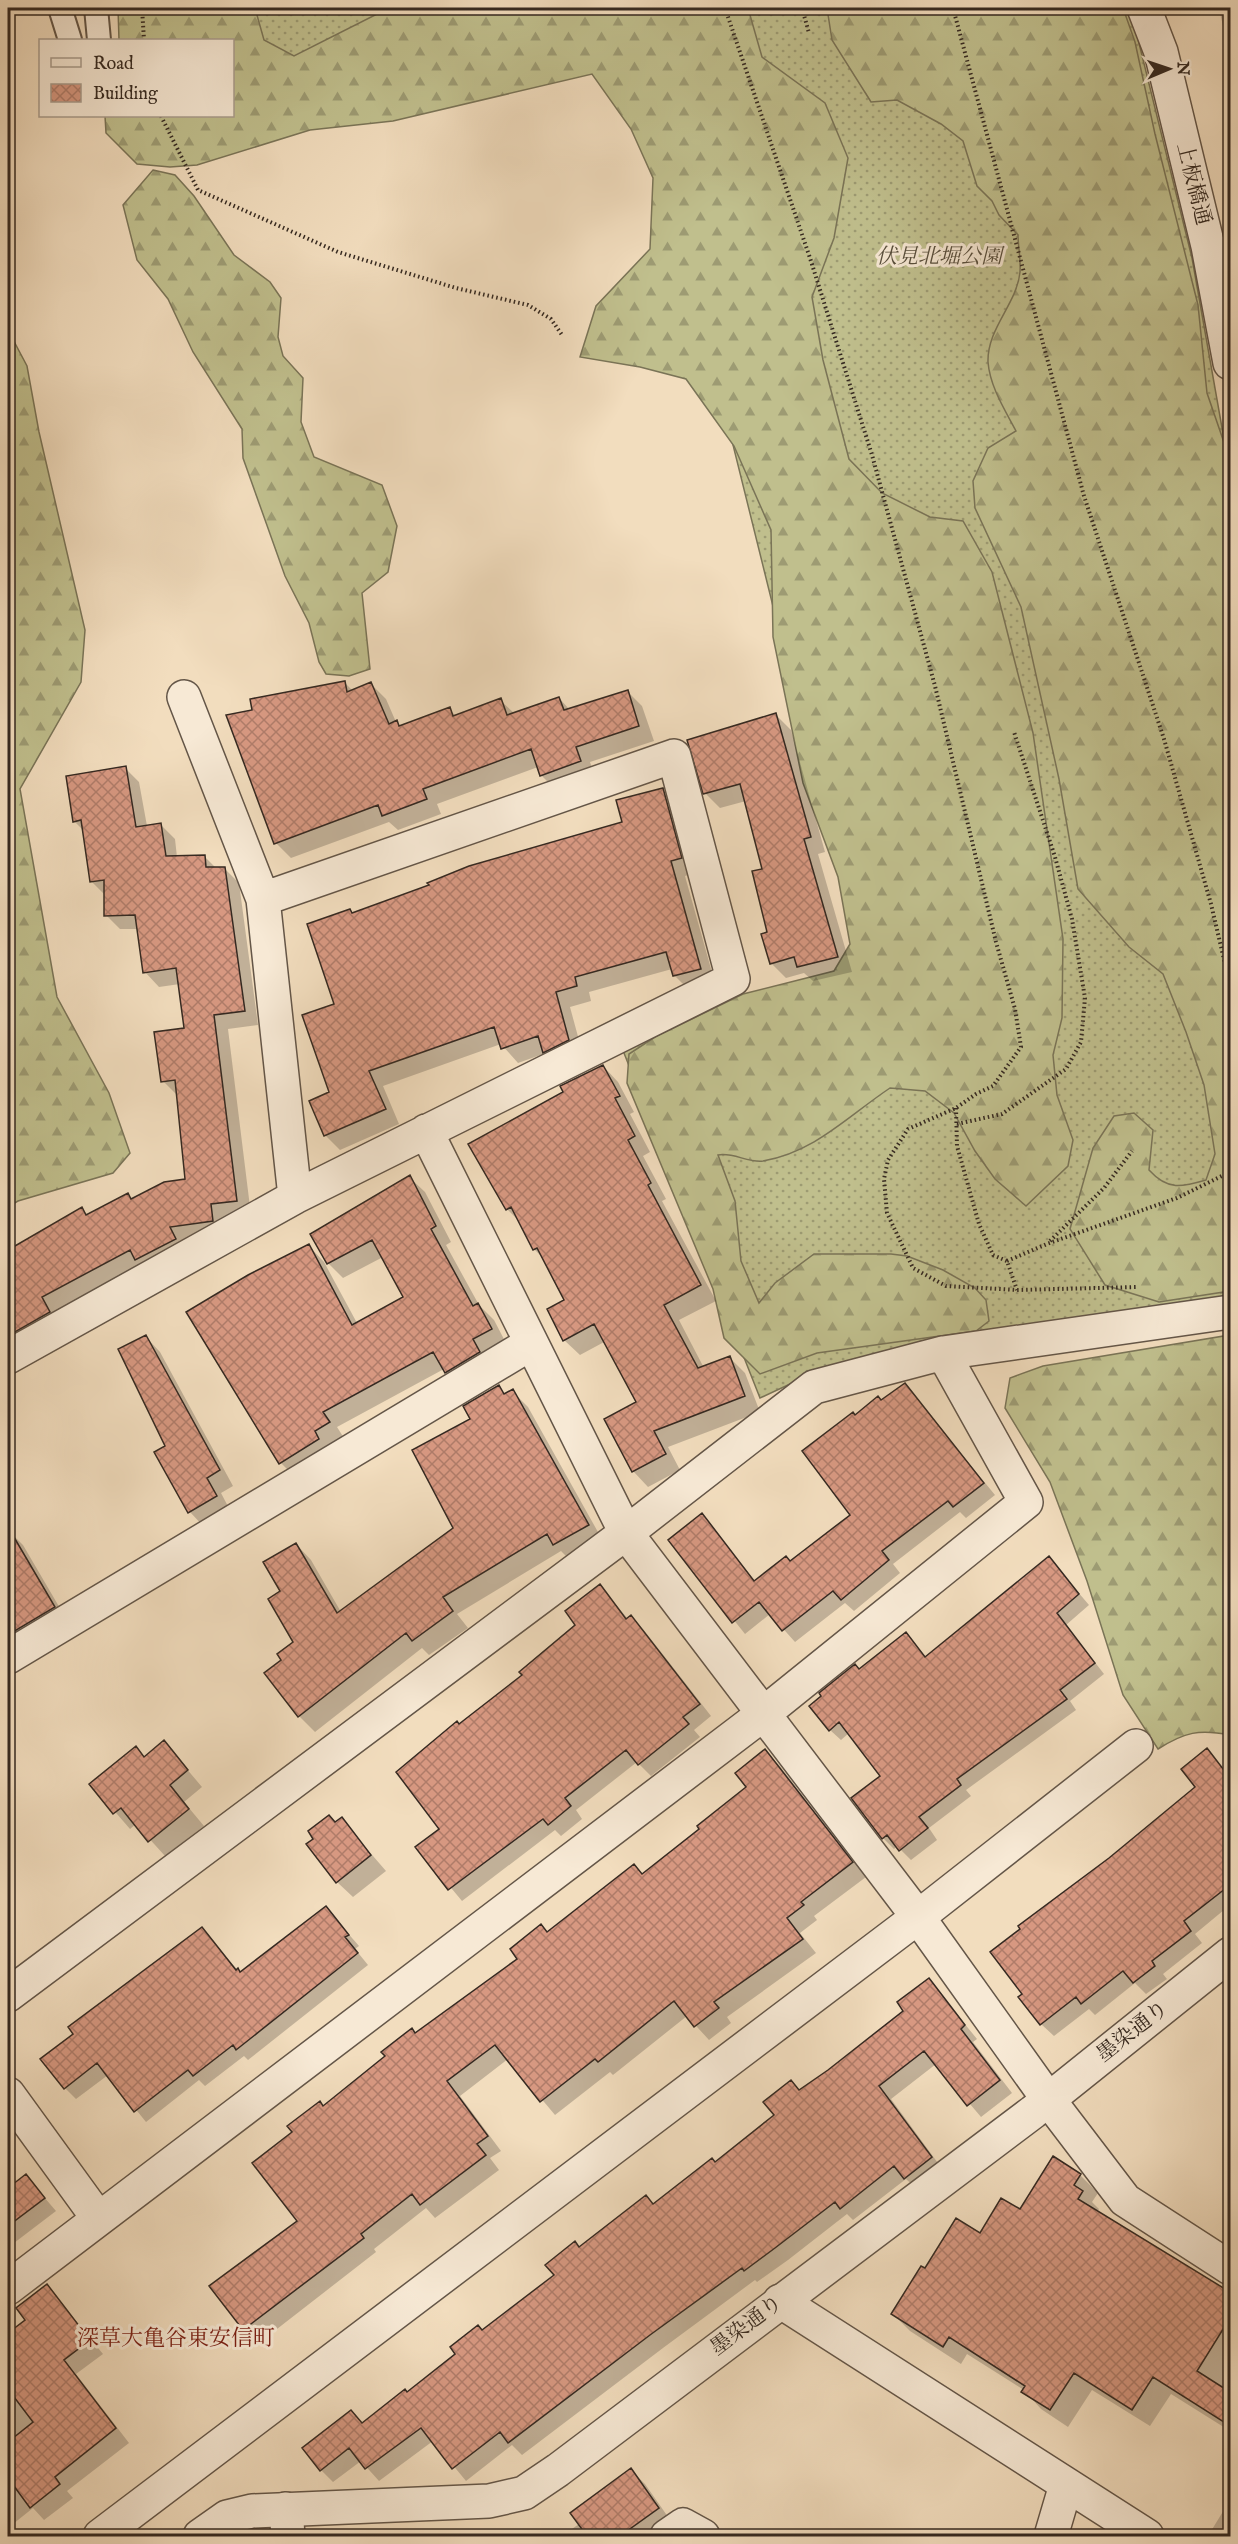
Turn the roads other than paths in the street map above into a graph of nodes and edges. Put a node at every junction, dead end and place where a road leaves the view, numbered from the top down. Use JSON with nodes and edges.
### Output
{"nodes":[{"id":1,"x":60,"y":8,"type":"edge"},
{"id":2,"x":96,"y":8,"type":"edge"},
{"id":3,"x":1144,"y":8,"type":"edge"},
{"id":4,"x":70,"y":39,"type":"edge"},
{"id":5,"x":99,"y":39,"type":"edge"},
{"id":6,"x":1230,"y":363,"type":"edge"},
{"id":7,"x":184,"y":698,"type":"dead end"},
{"id":8,"x":263,"y":900,"type":"junction"},
{"id":9,"x":426,"y":1131,"type":"junction"},
{"id":10,"x":295,"y":1197,"type":"junction"},
{"id":11,"x":1230,"y":1312,"type":"edge"},
{"id":12,"x":530,"y":1344,"type":"junction"},
{"id":13,"x":943,"y":1353,"type":"junction"},
{"id":14,"x":8,"y":1357,"type":"edge"},
{"id":15,"x":626,"y":1533,"type":"junction"},
{"id":16,"x":8,"y":1657,"type":"edge"},
{"id":17,"x":762,"y":1715,"type":"junction"},
{"id":18,"x":1136,"y":1746,"type":"dead end"},
{"id":19,"x":918,"y":1917,"type":"junction"},
{"id":20,"x":1230,"y":1954,"type":"edge"},
{"id":21,"x":8,"y":1995,"type":"edge"},
{"id":22,"x":8,"y":2094,"type":"edge"},
{"id":23,"x":1048,"y":2099,"type":"junction"},
{"id":24,"x":98,"y":2218,"type":"junction"},
{"id":25,"x":1230,"y":2268,"type":"edge"},
{"id":26,"x":8,"y":2288,"type":"edge"},
{"id":27,"x":780,"y":2301,"type":"junction"},
{"id":28,"x":1066,"y":2485,"type":"junction"},
{"id":29,"x":287,"y":2523,"type":"edge"},
{"id":30,"x":100,"y":2536,"type":"edge"},
{"id":31,"x":200,"y":2536,"type":"edge"},
{"id":32,"x":667,"y":2536,"type":"edge"},
{"id":33,"x":703,"y":2536,"type":"edge"},
{"id":34,"x":1051,"y":2536,"type":"edge"},
{"id":35,"x":1147,"y":2536,"type":"edge"}],
"edges":[{"from":1,"to":4,"type":"lane"},
{"from":2,"to":5,"type":"lane"},
{"from":3,"to":6,"type":"street","name":"上板橋通"},
{"from":7,"to":8,"type":"street"},
{"from":8,"to":9,"type":"street"},
{"from":8,"to":10,"type":"street"},
{"from":9,"to":10,"type":"street"},
{"from":9,"to":12,"type":"street"},
{"from":10,"to":14,"type":"street"},
{"from":11,"to":13,"type":"street"},
{"from":12,"to":15,"type":"street"},
{"from":12,"to":16,"type":"street"},
{"from":13,"to":15,"type":"street"},
{"from":13,"to":17,"type":"street"},
{"from":15,"to":17,"type":"street"},
{"from":15,"to":21,"type":"street"},
{"from":17,"to":19,"type":"street"},
{"from":17,"to":24,"type":"street"},
{"from":18,"to":19,"type":"street"},
{"from":19,"to":23,"type":"street"},
{"from":19,"to":30,"type":"street"},
{"from":20,"to":23,"type":"street","name":"墨染通り"},
{"from":22,"to":24,"type":"street"},
{"from":23,"to":25,"type":"street"},
{"from":23,"to":27,"type":"street","name":"墨染通り"},
{"from":24,"to":26,"type":"street"},
{"from":27,"to":28,"type":"street"},
{"from":27,"to":29,"type":"street","name":"墨染通り"},
{"from":28,"to":34,"type":"street"},
{"from":28,"to":35,"type":"street"},
{"from":29,"to":31,"type":"street","name":"墨染通り"},
{"from":32,"to":33,"type":"street"}]}
